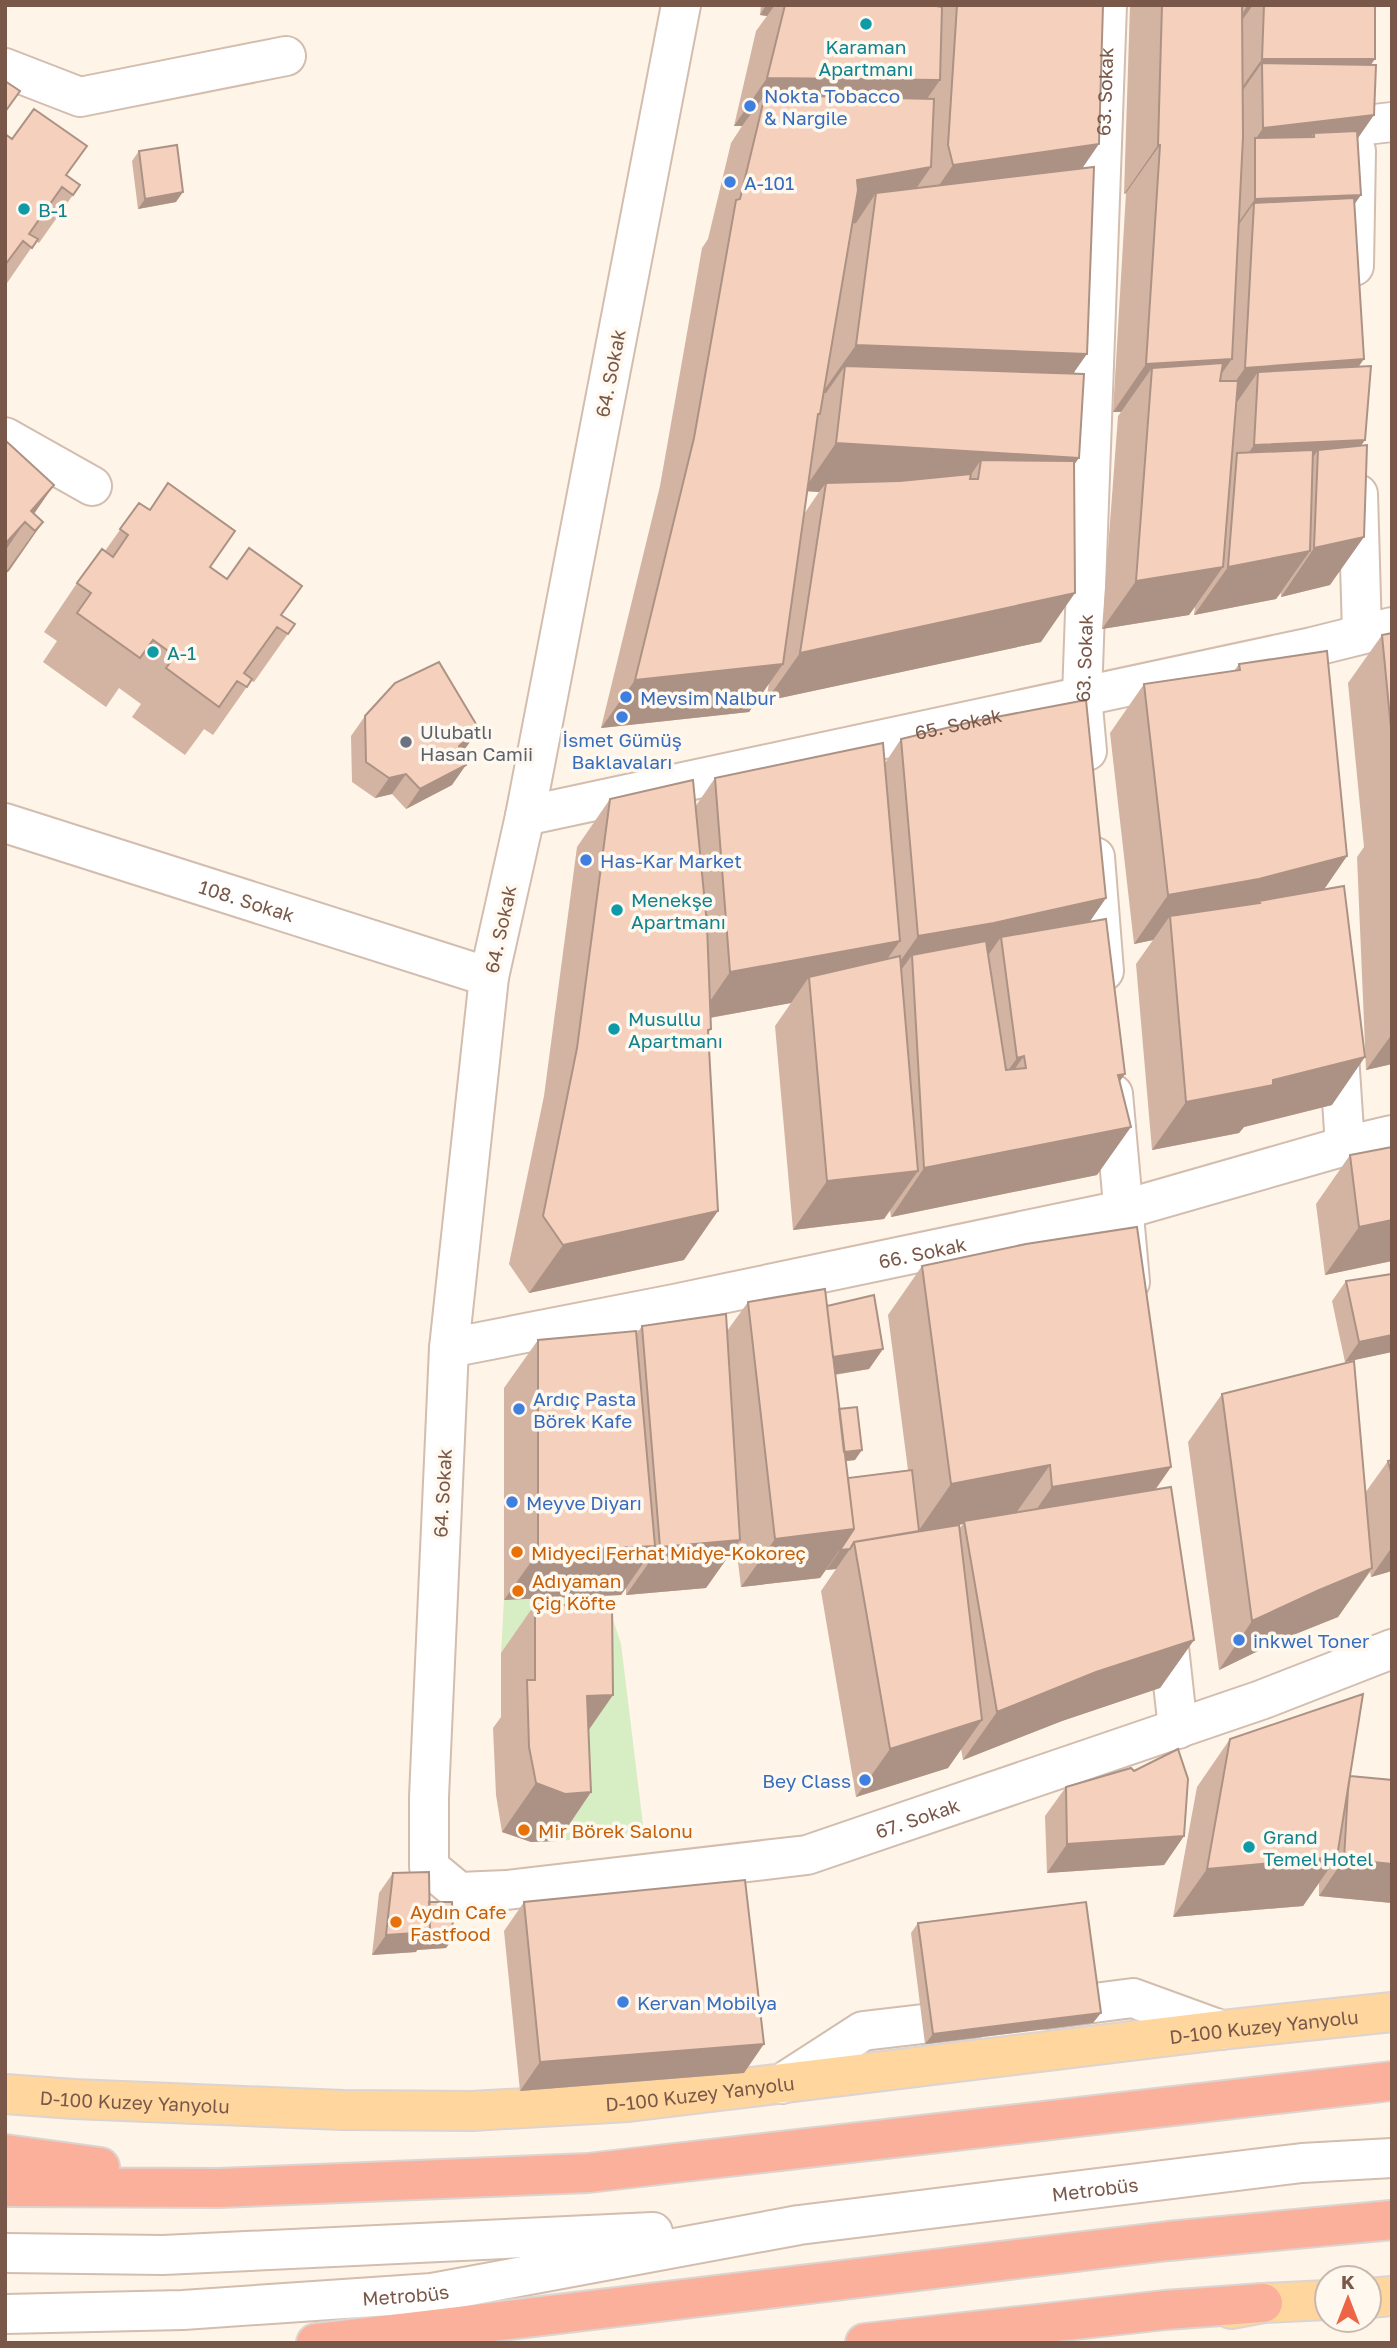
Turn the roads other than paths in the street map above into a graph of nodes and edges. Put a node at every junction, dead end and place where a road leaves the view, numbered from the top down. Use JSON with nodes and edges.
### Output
{"nodes":[{"id":1,"x":681,"y":5,"type":"edge"},
{"id":2,"x":1107,"y":5,"type":"edge"},
{"id":3,"x":286,"y":56,"type":"dead end"},
{"id":4,"x":5,"y":68,"type":"edge"},
{"id":5,"x":1359,"y":85,"type":"edge"},
{"id":6,"x":1374,"y":124,"type":"edge"},
{"id":7,"x":1353,"y":299,"type":"edge"},
{"id":8,"x":5,"y":437,"type":"edge"},
{"id":9,"x":1357,"y":466,"type":"edge"},
{"id":10,"x":92,"y":486,"type":"dead end"},
{"id":11,"x":1377,"y":630,"type":"edge"},
{"id":12,"x":1082,"y":696,"type":"junction"},
{"id":13,"x":1089,"y":779,"type":"edge"},
{"id":14,"x":524,"y":816,"type":"junction"},
{"id":15,"x":1092,"y":821,"type":"edge"},
{"id":16,"x":5,"y":823,"type":"edge"},
{"id":17,"x":489,"y":977,"type":"junction"},
{"id":18,"x":1106,"y":1002,"type":"edge"},
{"id":19,"x":1336,"y":1007,"type":"edge"},
{"id":20,"x":1110,"y":1057,"type":"edge"},
{"id":21,"x":1392,"y":1135,"type":"edge"},
{"id":22,"x":1345,"y":1146,"type":"junction"},
{"id":23,"x":1122,"y":1210,"type":"junction"},
{"id":24,"x":1134,"y":1319,"type":"edge"},
{"id":25,"x":449,"y":1348,"type":"junction"},
{"id":26,"x":1163,"y":1592,"type":"edge"},
{"id":27,"x":1392,"y":1649,"type":"edge"},
{"id":28,"x":1178,"y":1729,"type":"junction"},
{"id":29,"x":429,"y":1867,"type":"joint"},
{"id":30,"x":1392,"y":2012,"type":"edge"},
{"id":31,"x":1392,"y":2081,"type":"edge"},
{"id":32,"x":5,"y":2094,"type":"edge"},
{"id":33,"x":5,"y":2154,"type":"edge"},
{"id":34,"x":1392,"y":2158,"type":"edge"},
{"id":35,"x":5,"y":2187,"type":"edge"},
{"id":36,"x":219,"y":2188,"type":"junction"},
{"id":37,"x":1392,"y":2220,"type":"edge"},
{"id":38,"x":799,"y":2225,"type":"junction"},
{"id":39,"x":5,"y":2253,"type":"edge"},
{"id":40,"x":1313,"y":2301,"type":"edge"},
{"id":41,"x":1263,"y":2303,"type":"junction"},
{"id":42,"x":5,"y":2314,"type":"edge"},
{"id":43,"x":316,"y":2343,"type":"edge"},
{"id":44,"x":865,"y":2343,"type":"edge"},
{"id":45,"x":1018,"y":2343,"type":"edge"}],
"edges":[{"from":1,"to":14,"type":"street","name":"64. Sokak"},
{"from":2,"to":12,"type":"street","name":"63. Sokak"},
{"from":3,"to":4,"type":"street"},
{"from":5,"to":6,"type":"street"},
{"from":6,"to":7,"type":"street"},
{"from":8,"to":10,"type":"street"},
{"from":9,"to":11,"type":"street"},
{"from":11,"to":12,"type":"street","name":"65. Sokak"},
{"from":12,"to":13,"type":"street","name":"63. Sokak"},
{"from":12,"to":14,"type":"street","name":"65. Sokak"},
{"from":14,"to":17,"type":"street","name":"64. Sokak"},
{"from":15,"to":18,"type":"street"},
{"from":16,"to":17,"type":"street","name":"108. Sokak"},
{"from":17,"to":25,"type":"street","name":"64. Sokak"},
{"from":19,"to":22,"type":"street"},
{"from":20,"to":23,"type":"street"},
{"from":21,"to":22,"type":"street","name":"66. Sokak"},
{"from":22,"to":23,"type":"street","name":"66. Sokak"},
{"from":23,"to":24,"type":"street"},
{"from":23,"to":25,"type":"street","name":"66. Sokak"},
{"from":25,"to":29,"type":"street","name":"64. Sokak"},
{"from":26,"to":28,"type":"street"},
{"from":27,"to":28,"type":"street","name":"67. Sokak"},
{"from":28,"to":29,"type":"street","name":"67. Sokak"},
{"from":30,"to":32,"type":"main road","name":"D-100 Kuzey Yanyolu"},
{"from":31,"to":36,"type":"highway"},
{"from":33,"to":36,"type":"highway"},
{"from":34,"to":38,"type":"street","name":"Metrobüs"},
{"from":35,"to":36,"type":"highway"},
{"from":37,"to":43,"type":"highway"},
{"from":38,"to":39,"type":"street","name":"Metrobüs"},
{"from":38,"to":42,"type":"street","name":"Metrobüs"},
{"from":40,"to":41,"type":"main road"},
{"from":41,"to":44,"type":"highway"},
{"from":41,"to":45,"type":"main road"}]}
